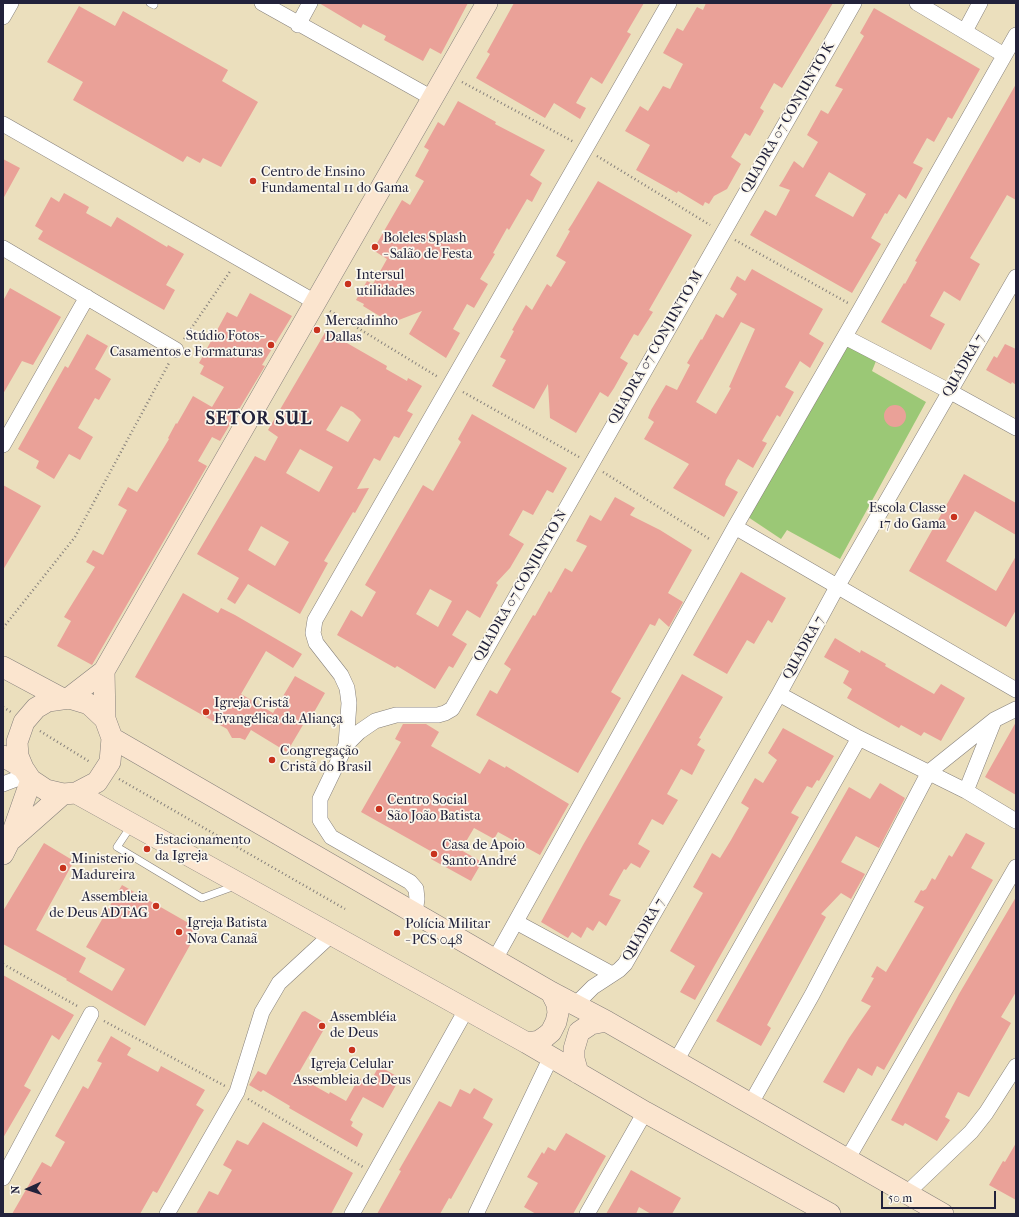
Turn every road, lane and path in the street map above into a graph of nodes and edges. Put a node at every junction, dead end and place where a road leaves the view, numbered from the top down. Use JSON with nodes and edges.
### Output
{"nodes":[{"id":1,"x":11,"y":3,"type":"edge"},
{"id":2,"x":262,"y":3,"type":"edge"},
{"id":3,"x":310,"y":3,"type":"edge"},
{"id":4,"x":487,"y":3,"type":"edge"},
{"id":5,"x":670,"y":3,"type":"edge"},
{"id":6,"x":854,"y":3,"type":"edge"},
{"id":7,"x":917,"y":3,"type":"edge"},
{"id":8,"x":980,"y":3,"type":"edge"},
{"id":9,"x":3,"y":17,"type":"edge"},
{"id":10,"x":298,"y":25,"type":"junction"},
{"id":11,"x":964,"y":30,"type":"junction"},
{"id":12,"x":1016,"y":35,"type":"edge"},
{"id":13,"x":1004,"y":54,"type":"junction"},
{"id":14,"x":446,"y":74,"type":"junction"},
{"id":15,"x":432,"y":98,"type":"junction"},
{"id":16,"x":3,"y":124,"type":"edge"},
{"id":17,"x":586,"y":148,"type":"junction"},
{"id":18,"x":722,"y":233,"type":"junction"},
{"id":19,"x":3,"y":248,"type":"edge"},
{"id":20,"x":238,"y":258,"type":"junction"},
{"id":21,"x":1016,"y":277,"type":"edge"},
{"id":22,"x":87,"y":298,"type":"junction"},
{"id":23,"x":316,"y":302,"type":"junction"},
{"id":24,"x":1010,"y":302,"type":"edge"},
{"id":25,"x":860,"y":310,"type":"junction"},
{"id":26,"x":845,"y":337,"type":"junction"},
{"id":27,"x":176,"y":350,"type":"junction"},
{"id":28,"x":949,"y":391,"type":"junction"},
{"id":29,"x":1016,"y":428,"type":"edge"},
{"id":30,"x":3,"y":445,"type":"edge"},
{"id":31,"x":590,"y":464,"type":"junction"},
{"id":32,"x":735,"y":527,"type":"junction"},
{"id":33,"x":723,"y":548,"type":"junction"},
{"id":34,"x":838,"y":587,"type":"junction"},
{"id":35,"x":3,"y":628,"type":"edge"},
{"id":36,"x":3,"y":667,"type":"edge"},
{"id":37,"x":104,"y":671,"type":"junction"},
{"id":38,"x":1016,"y":690,"type":"edge"},
{"id":39,"x":780,"y":694,"type":"junction"},
{"id":40,"x":65,"y":698,"type":"junction"},
{"id":41,"x":3,"y":706,"type":"edge"},
{"id":42,"x":1016,"y":709,"type":"edge"},
{"id":43,"x":994,"y":720,"type":"junction"},
{"id":44,"x":24,"y":722,"type":"junction"},
{"id":45,"x":109,"y":728,"type":"junction"},
{"id":46,"x":859,"y":738,"type":"junction"},
{"id":47,"x":346,"y":745,"type":"junction"},
{"id":48,"x":3,"y":756,"type":"edge"},
{"id":49,"x":105,"y":770,"type":"junction"},
{"id":50,"x":929,"y":772,"type":"junction"},
{"id":51,"x":27,"y":774,"type":"junction"},
{"id":52,"x":3,"y":784,"type":"edge"},
{"id":53,"x":966,"y":791,"type":"junction"},
{"id":54,"x":70,"y":793,"type":"junction"},
{"id":55,"x":1016,"y":821,"type":"edge"},
{"id":56,"x":133,"y":824,"type":"junction"},
{"id":57,"x":7,"y":847,"type":"edge"},
{"id":58,"x":1016,"y":867,"type":"edge"},
{"id":59,"x":240,"y":884,"type":"junction"},
{"id":60,"x":345,"y":909,"type":"dead end"},
{"id":61,"x":415,"y":913,"type":"junction"},
{"id":62,"x":516,"y":922,"type":"junction"},
{"id":63,"x":331,"y":935,"type":"junction"},
{"id":64,"x":495,"y":959,"type":"junction"},
{"id":65,"x":3,"y":964,"type":"edge"},
{"id":66,"x":612,"y":974,"type":"junction"},
{"id":67,"x":551,"y":992,"type":"junction"},
{"id":68,"x":576,"y":1004,"type":"junction"},
{"id":69,"x":466,"y":1010,"type":"junction"},
{"id":70,"x":91,"y":1014,"type":"junction"},
{"id":71,"x":606,"y":1020,"type":"junction"},
{"id":72,"x":527,"y":1043,"type":"junction"},
{"id":73,"x":551,"y":1057,"type":"junction"},
{"id":74,"x":676,"y":1061,"type":"junction"},
{"id":75,"x":1016,"y":1066,"type":"edge"},
{"id":76,"x":578,"y":1073,"type":"junction"},
{"id":77,"x":237,"y":1092,"type":"junction"},
{"id":78,"x":750,"y":1103,"type":"junction"},
{"id":79,"x":645,"y":1112,"type":"junction"},
{"id":80,"x":848,"y":1158,"type":"junction"},
{"id":81,"x":375,"y":1174,"type":"junction"},
{"id":82,"x":3,"y":1178,"type":"edge"},
{"id":83,"x":907,"y":1193,"type":"junction"},
{"id":84,"x":823,"y":1212,"type":"edge"},
{"id":85,"x":167,"y":1214,"type":"edge"},
{"id":86,"x":352,"y":1214,"type":"edge"},
{"id":87,"x":476,"y":1214,"type":"edge"},
{"id":88,"x":587,"y":1214,"type":"edge"},
{"id":89,"x":943,"y":1214,"type":"edge"}],
"edges":[{"from":1,"to":9,"type":"street"},
{"from":2,"to":10,"type":"street"},
{"from":3,"to":10,"type":"street"},
{"from":4,"to":14,"type":"main road"},
{"from":5,"to":17,"type":"street"},
{"from":6,"to":18,"type":"street","name":"QUADRA 07 CONJUNTO K"},
{"from":7,"to":11,"type":"street"},
{"from":8,"to":11,"type":"street"},
{"from":10,"to":15,"type":"street"},
{"from":11,"to":13,"type":"street"},
{"from":12,"to":13,"type":"street"},
{"from":13,"to":25,"type":"street"},
{"from":14,"to":15,"type":"main road"},
{"from":14,"to":17,"type":"path"},
{"from":15,"to":23,"type":"main road"},
{"from":16,"to":20,"type":"street"},
{"from":17,"to":18,"type":"path"},
{"from":17,"to":47,"type":"street"},
{"from":18,"to":25,"type":"path"},
{"from":18,"to":31,"type":"street","name":"QUADRA 07 CONJUNTO M"},
{"from":19,"to":22,"type":"street"},
{"from":20,"to":23,"type":"street"},
{"from":20,"to":27,"type":"path"},
{"from":21,"to":24,"type":"street","name":"QUADRA 7"},
{"from":22,"to":27,"type":"street"},
{"from":22,"to":30,"type":"street"},
{"from":23,"to":37,"type":"main road"},
{"from":24,"to":28,"type":"street","name":"QUADRA 7"},
{"from":25,"to":26,"type":"street"},
{"from":26,"to":28,"type":"street"},
{"from":26,"to":32,"type":"street"},
{"from":27,"to":35,"type":"path"},
{"from":28,"to":29,"type":"street"},
{"from":28,"to":34,"type":"street","name":"QUADRA 7"},
{"from":31,"to":33,"type":"path"},
{"from":31,"to":47,"type":"street","name":"QUADRA 07 CONJUNTO N"},
{"from":32,"to":33,"type":"street"},
{"from":32,"to":34,"type":"street"},
{"from":33,"to":62,"type":"street"},
{"from":34,"to":38,"type":"street"},
{"from":34,"to":39,"type":"street","name":"QUADRA 7"},
{"from":36,"to":40,"type":"main road"},
{"from":37,"to":40,"type":"main road"},
{"from":37,"to":45,"type":"main road"},
{"from":39,"to":46,"type":"street"},
{"from":39,"to":66,"type":"street","name":"QUADRA 7"},
{"from":40,"to":44,"type":"main road"},
{"from":40,"to":45,"type":"main road"},
{"from":41,"to":44,"type":"path"},
{"from":42,"to":43,"type":"street"},
{"from":43,"to":50,"type":"street"},
{"from":43,"to":53,"type":"street"},
{"from":44,"to":49,"type":"path"},
{"from":44,"to":51,"type":"main road"},
{"from":45,"to":49,"type":"main road"},
{"from":45,"to":61,"type":"main road"},
{"from":46,"to":50,"type":"street"},
{"from":46,"to":74,"type":"street"},
{"from":47,"to":61,"type":"street"},
{"from":48,"to":51,"type":"main road"},
{"from":49,"to":54,"type":"main road"},
{"from":49,"to":60,"type":"path"},
{"from":50,"to":53,"type":"street"},
{"from":50,"to":78,"type":"street"},
{"from":51,"to":52,"type":"street"},
{"from":51,"to":54,"type":"main road"},
{"from":51,"to":57,"type":"main road"},
{"from":53,"to":55,"type":"street"},
{"from":54,"to":56,"type":"main road"},
{"from":54,"to":57,"type":"main road"},
{"from":56,"to":59,"type":"main road"},
{"from":56,"to":59,"type":"lane"},
{"from":58,"to":80,"type":"street"},
{"from":59,"to":63,"type":"main road"},
{"from":61,"to":64,"type":"main road"},
{"from":62,"to":64,"type":"street"},
{"from":62,"to":66,"type":"street"},
{"from":63,"to":69,"type":"main road"},
{"from":63,"to":77,"type":"street"},
{"from":64,"to":67,"type":"main road"},
{"from":65,"to":70,"type":"path"},
{"from":66,"to":68,"type":"street","name":"QUADRA 7"},
{"from":67,"to":68,"type":"main road"},
{"from":67,"to":72,"type":"main road"},
{"from":68,"to":71,"type":"main road"},
{"from":69,"to":72,"type":"main road"},
{"from":69,"to":81,"type":"street"},
{"from":70,"to":77,"type":"path"},
{"from":70,"to":82,"type":"street"},
{"from":71,"to":74,"type":"main road"},
{"from":71,"to":76,"type":"main road"},
{"from":72,"to":73,"type":"main road"},
{"from":73,"to":76,"type":"main road"},
{"from":73,"to":87,"type":"street"},
{"from":74,"to":78,"type":"main road"},
{"from":75,"to":83,"type":"street"},
{"from":76,"to":79,"type":"main road"},
{"from":77,"to":81,"type":"path"},
{"from":77,"to":85,"type":"street"},
{"from":78,"to":80,"type":"main road"},
{"from":79,"to":84,"type":"main road"},
{"from":79,"to":88,"type":"street"},
{"from":80,"to":83,"type":"main road"},
{"from":81,"to":86,"type":"street"},
{"from":83,"to":89,"type":"main road"}]}
